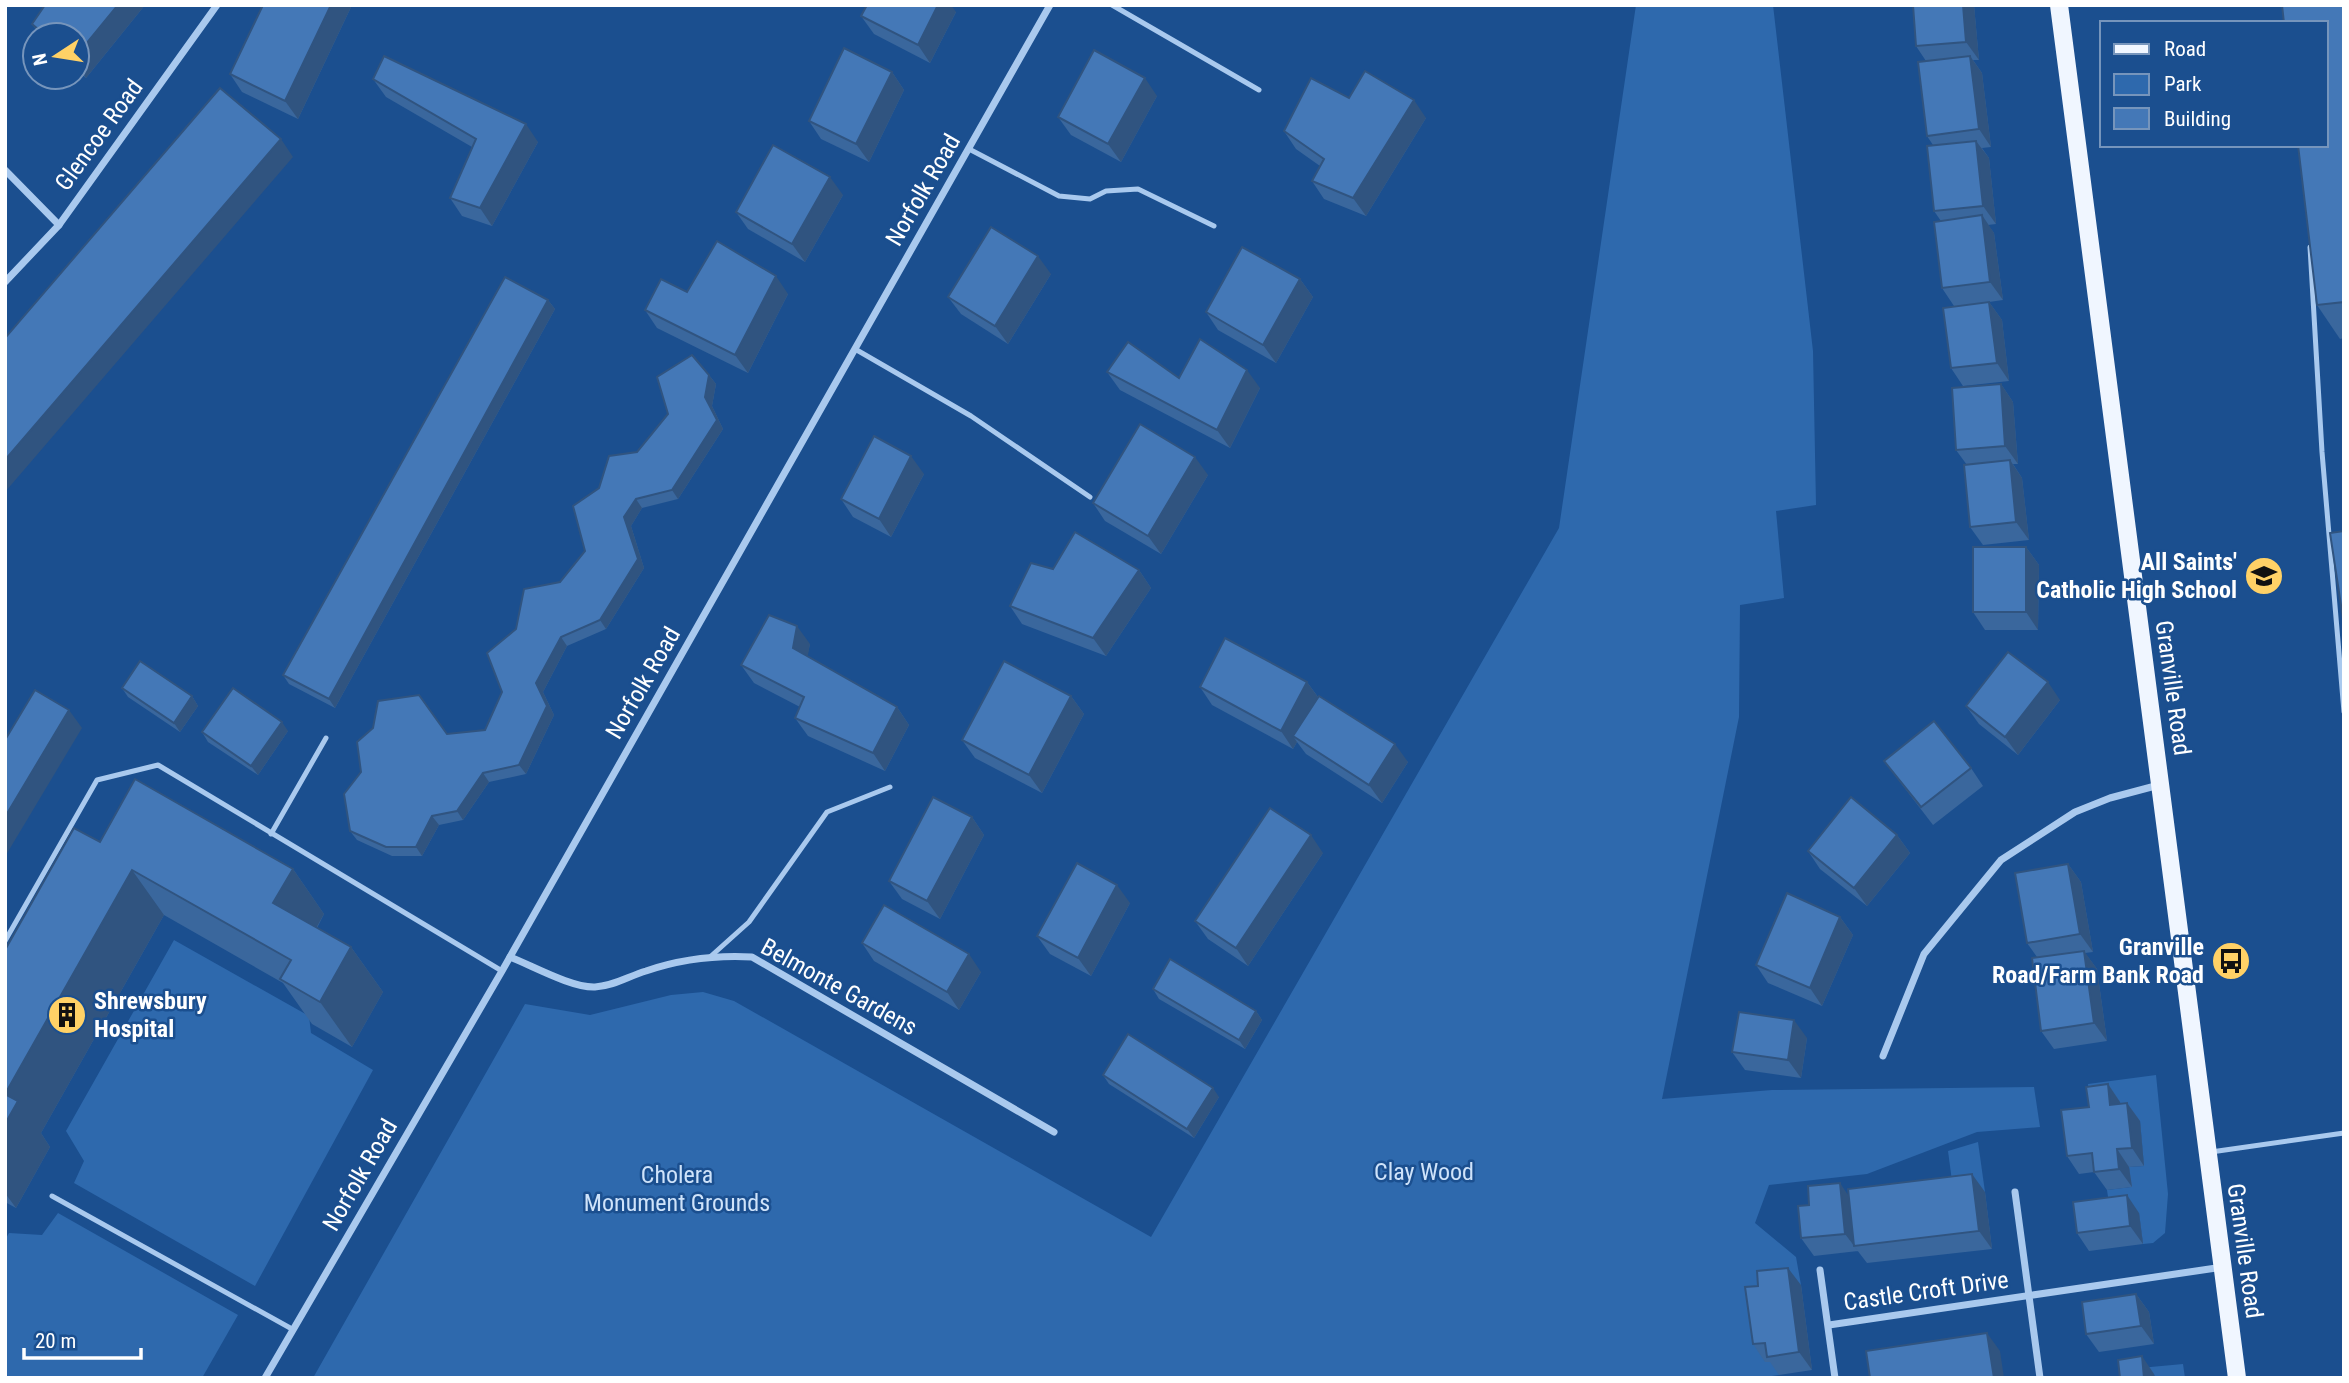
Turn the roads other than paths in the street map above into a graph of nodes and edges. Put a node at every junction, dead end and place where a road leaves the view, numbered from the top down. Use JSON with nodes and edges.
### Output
{"nodes":[{"id":1,"x":217,"y":5,"type":"edge"},
{"id":2,"x":1050,"y":5,"type":"edge"},
{"id":3,"x":1112,"y":5,"type":"edge"},
{"id":4,"x":2059,"y":5,"type":"edge"},
{"id":5,"x":1259,"y":90,"type":"dead end"},
{"id":6,"x":969,"y":149,"type":"junction"},
{"id":7,"x":5,"y":170,"type":"edge"},
{"id":8,"x":59,"y":225,"type":"junction"},
{"id":9,"x":1214,"y":226,"type":"dead end"},
{"id":10,"x":2310,"y":243,"type":"edge"},
{"id":11,"x":5,"y":282,"type":"edge"},
{"id":12,"x":855,"y":349,"type":"junction"},
{"id":13,"x":1090,"y":497,"type":"dead end"},
{"id":14,"x":2344,"y":712,"type":"edge"},
{"id":15,"x":326,"y":738,"type":"dead end"},
{"id":16,"x":2161,"y":784,"type":"junction"},
{"id":17,"x":890,"y":787,"type":"dead end"},
{"id":18,"x":271,"y":834,"type":"junction"},
{"id":19,"x":5,"y":941,"type":"edge"},
{"id":20,"x":510,"y":957,"type":"junction"},
{"id":21,"x":710,"y":957,"type":"junction"},
{"id":22,"x":502,"y":971,"type":"junction"},
{"id":23,"x":1883,"y":1056,"type":"dead end"},
{"id":24,"x":1055,"y":1132,"type":"dead end"},
{"id":25,"x":2344,"y":1133,"type":"edge"},
{"id":26,"x":2208,"y":1153,"type":"junction"},
{"id":27,"x":2015,"y":1192,"type":"dead end"},
{"id":28,"x":52,"y":1196,"type":"dead end"},
{"id":29,"x":2223,"y":1267,"type":"junction"},
{"id":30,"x":1820,"y":1270,"type":"dead end"},
{"id":31,"x":2028,"y":1296,"type":"junction"},
{"id":32,"x":1829,"y":1325,"type":"junction"},
{"id":33,"x":292,"y":1329,"type":"junction"},
{"id":34,"x":265,"y":1378,"type":"edge"},
{"id":35,"x":1835,"y":1378,"type":"edge"},
{"id":36,"x":2040,"y":1378,"type":"edge"},
{"id":37,"x":2237,"y":1378,"type":"edge"}],
"edges":[{"from":1,"to":8,"type":"street","name":"Glencoe Road"},
{"from":2,"to":6,"type":"street","name":"Norfolk Road"},
{"from":3,"to":5,"type":"lane"},
{"from":4,"to":16,"type":"main road","name":"Granville Road"},
{"from":6,"to":9,"type":"lane"},
{"from":6,"to":12,"type":"street","name":"Norfolk Road"},
{"from":7,"to":8,"type":"street"},
{"from":8,"to":11,"type":"street","name":"Glencoe Road"},
{"from":10,"to":14,"type":"lane"},
{"from":12,"to":13,"type":"lane"},
{"from":12,"to":20,"type":"street","name":"Norfolk Road"},
{"from":15,"to":18,"type":"lane"},
{"from":16,"to":23,"type":"street"},
{"from":16,"to":26,"type":"main road","name":"Granville Road"},
{"from":17,"to":21,"type":"lane"},
{"from":18,"to":19,"type":"lane"},
{"from":18,"to":22,"type":"lane"},
{"from":20,"to":21,"type":"street","name":"Belmonte Gardens"},
{"from":20,"to":22,"type":"street","name":"Norfolk Road"},
{"from":21,"to":24,"type":"street","name":"Belmonte Gardens"},
{"from":22,"to":33,"type":"street","name":"Norfolk Road"},
{"from":25,"to":26,"type":"lane"},
{"from":26,"to":29,"type":"main road","name":"Granville Road"},
{"from":27,"to":31,"type":"street","name":"Castle Croft Drive"},
{"from":28,"to":33,"type":"lane"},
{"from":29,"to":31,"type":"street","name":"Castle Croft Drive"},
{"from":29,"to":37,"type":"main road","name":"Granville Road"},
{"from":30,"to":32,"type":"street","name":"Castle Croft Drive"},
{"from":31,"to":32,"type":"street","name":"Castle Croft Drive"},
{"from":31,"to":36,"type":"street","name":"Castle Croft Drive"},
{"from":32,"to":35,"type":"street","name":"Castle Croft Drive"},
{"from":33,"to":34,"type":"street","name":"Norfolk Road"}]}
